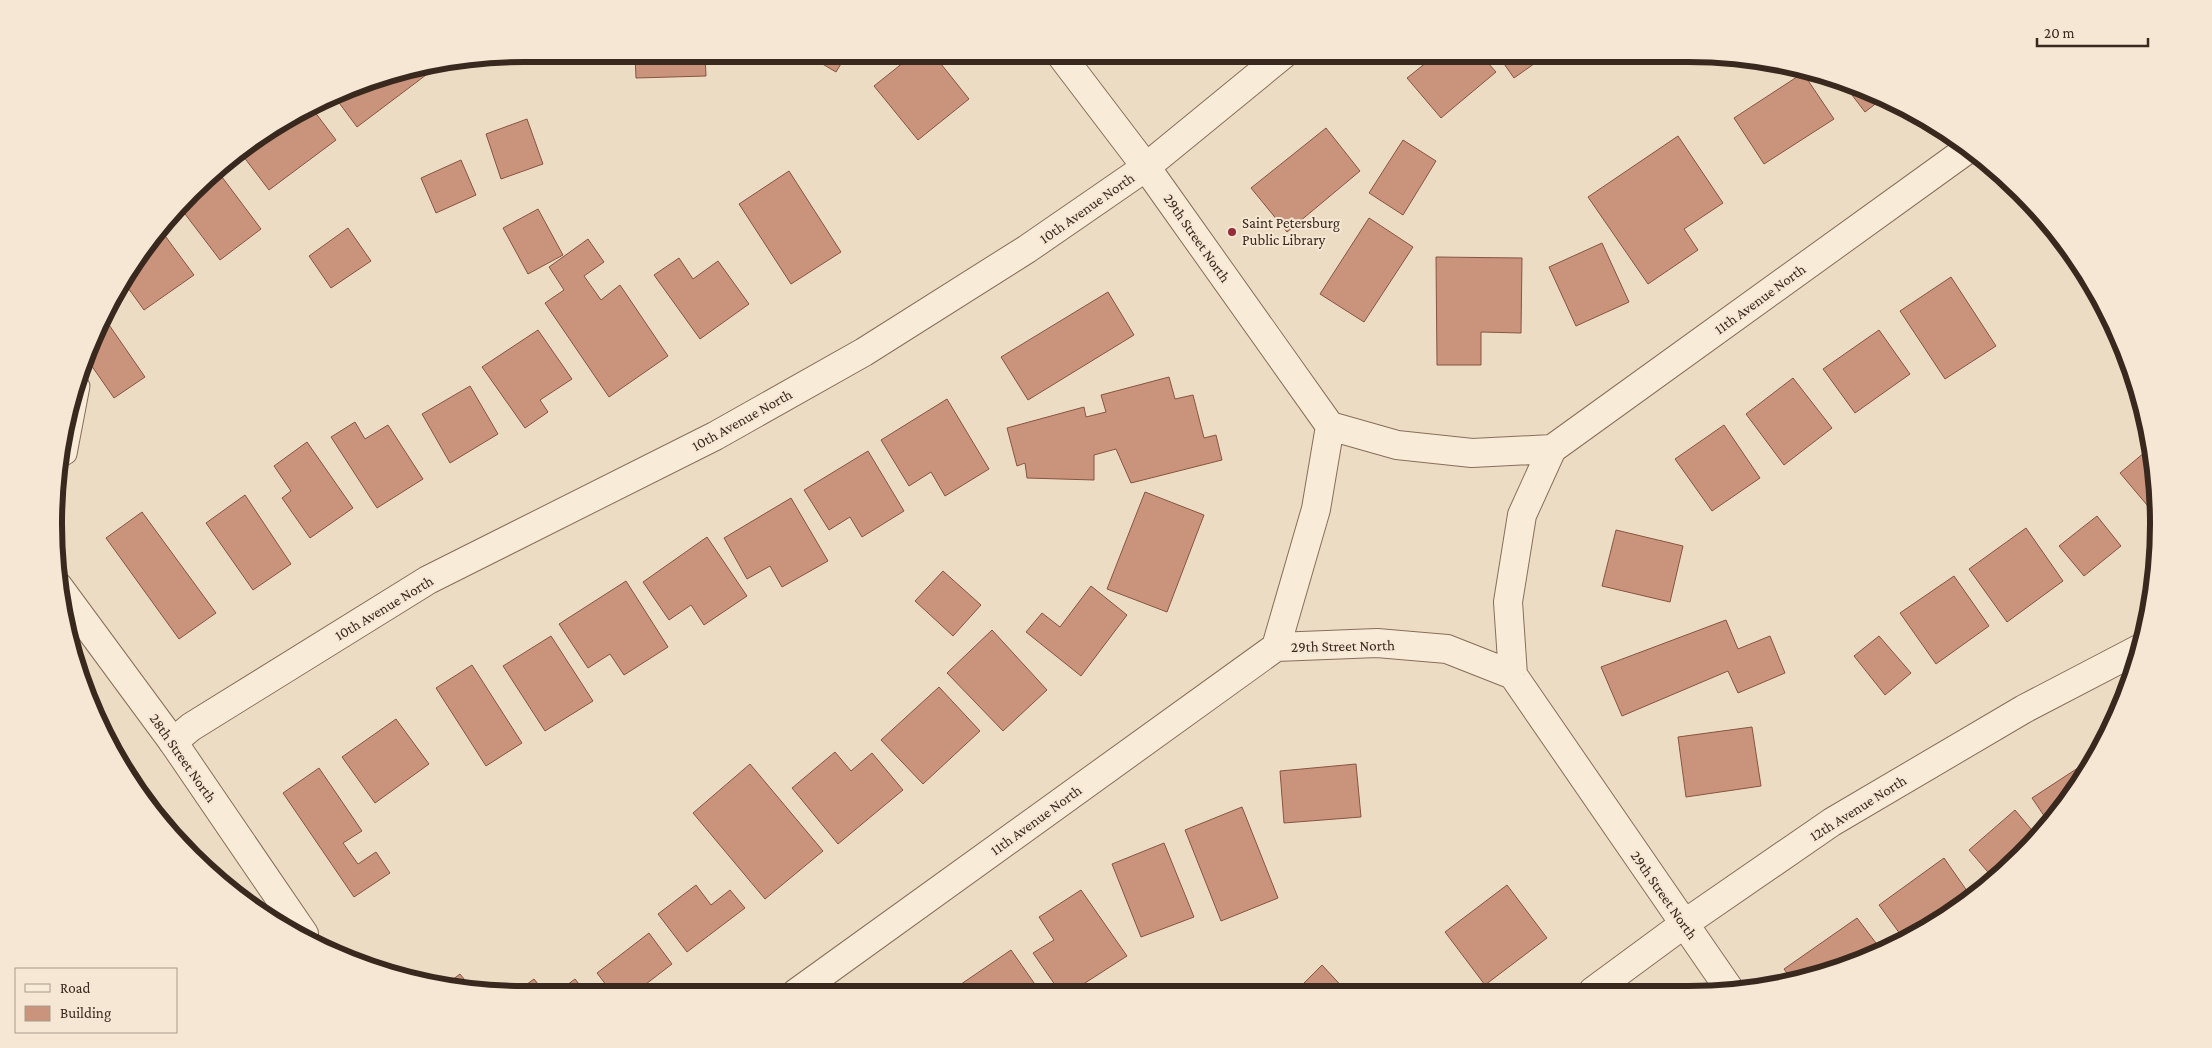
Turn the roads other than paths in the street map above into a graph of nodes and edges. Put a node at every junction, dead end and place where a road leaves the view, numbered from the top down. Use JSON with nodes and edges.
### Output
{"nodes":[{"id":1,"x":1066,"y":62,"type":"edge"},
{"id":2,"x":1274,"y":62,"type":"edge"},
{"id":3,"x":1962,"y":153,"type":"edge"},
{"id":4,"x":1146,"y":167,"type":"junction"},
{"id":5,"x":1330,"y":426,"type":"junction"},
{"id":6,"x":1552,"y":449,"type":"junction"},
{"id":7,"x":69,"y":601,"type":"edge"},
{"id":8,"x":1276,"y":647,"type":"junction"},
{"id":9,"x":2131,"y":653,"type":"edge"},
{"id":10,"x":1513,"y":675,"type":"junction"},
{"id":11,"x":173,"y":742,"type":"junction"},
{"id":12,"x":1684,"y":924,"type":"junction"},
{"id":13,"x":299,"y":927,"type":"edge"},
{"id":14,"x":1726,"y":984,"type":"edge"},
{"id":15,"x":806,"y":986,"type":"edge"},
{"id":16,"x":1600,"y":986,"type":"edge"}],
"edges":[{"from":1,"to":4,"type":"street","name":"29th Street North"},
{"from":2,"to":4,"type":"street","name":"10th Avenue North"},
{"from":3,"to":6,"type":"street","name":"11th Avenue North"},
{"from":4,"to":5,"type":"street","name":"29th Street North"},
{"from":4,"to":11,"type":"street","name":"10th Avenue North"},
{"from":5,"to":6,"type":"street"},
{"from":5,"to":8,"type":"street","name":"29th Street North"},
{"from":6,"to":10,"type":"street"},
{"from":7,"to":11,"type":"street","name":"28th Street North"},
{"from":8,"to":10,"type":"street","name":"29th Street North"},
{"from":8,"to":15,"type":"street","name":"11th Avenue North"},
{"from":9,"to":12,"type":"street","name":"12th Avenue North"},
{"from":10,"to":12,"type":"street","name":"29th Street North"},
{"from":11,"to":13,"type":"street","name":"28th Street North"},
{"from":12,"to":14,"type":"street","name":"29th Street North"},
{"from":12,"to":16,"type":"street","name":"12th Avenue North"}]}
